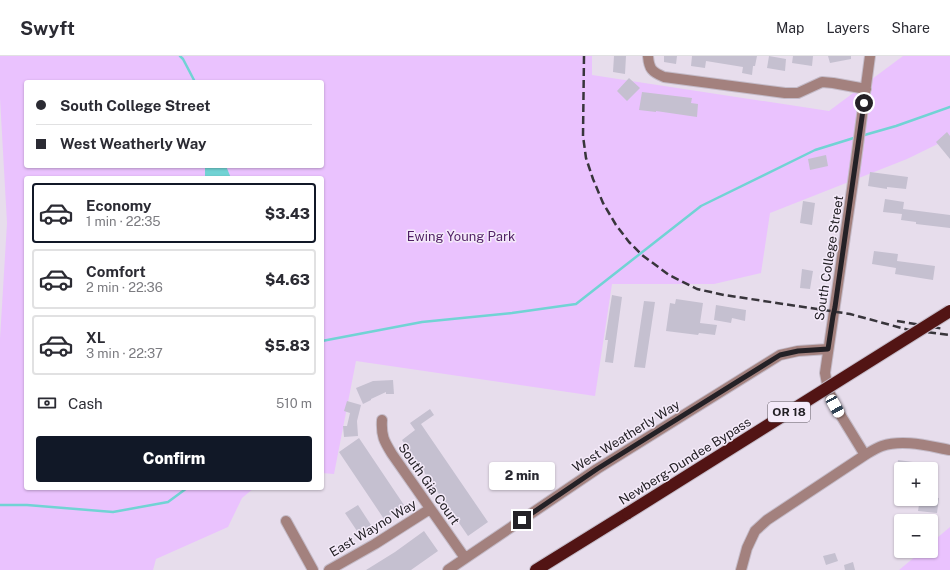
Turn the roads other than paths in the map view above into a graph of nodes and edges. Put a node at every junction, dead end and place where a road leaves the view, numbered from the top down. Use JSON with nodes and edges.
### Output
{"nodes":[{"id":1,"x":648,"y":56,"type":"edge"},
{"id":2,"x":870,"y":56,"type":"edge"},
{"id":3,"x":866,"y":89,"type":"junction"},
{"id":4,"x":950,"y":311,"type":"edge"},
{"id":5,"x":828,"y":349,"type":"junction"},
{"id":6,"x":382,"y":420,"type":"dead end"},
{"id":7,"x":950,"y":450,"type":"edge"},
{"id":8,"x":865,"y":455,"type":"junction"},
{"id":9,"x":430,"y":509,"type":"junction"},
{"id":10,"x":286,"y":521,"type":"dead end"},
{"id":11,"x":465,"y":558,"type":"junction"},
{"id":12,"x":313,"y":570,"type":"edge"},
{"id":13,"x":329,"y":570,"type":"edge"},
{"id":14,"x":448,"y":570,"type":"edge"},
{"id":15,"x":536,"y":570,"type":"edge"},
{"id":16,"x":741,"y":570,"type":"edge"}],
"edges":[{"from":1,"to":3,"type":"street"},
{"from":2,"to":3,"type":"street","name":"South College Street"},
{"from":3,"to":5,"type":"street","name":"South College Street"},
{"from":4,"to":15,"type":"highway","name":"Newberg-Dundee Bypass","number":"OR 18","bridge":true},
{"from":5,"to":8,"type":"street","name":"South College Street"},
{"from":5,"to":11,"type":"street","name":"West Weatherly Way"},
{"from":6,"to":9,"type":"street","name":"South Gia Court"},
{"from":7,"to":8,"type":"street"},
{"from":8,"to":16,"type":"street"},
{"from":9,"to":11,"type":"street","name":"South Gia Court"},
{"from":9,"to":13,"type":"street","name":"East Wayno Way"},
{"from":10,"to":12,"type":"street"},
{"from":11,"to":14,"type":"street","name":"West Weatherly Way"}]}
